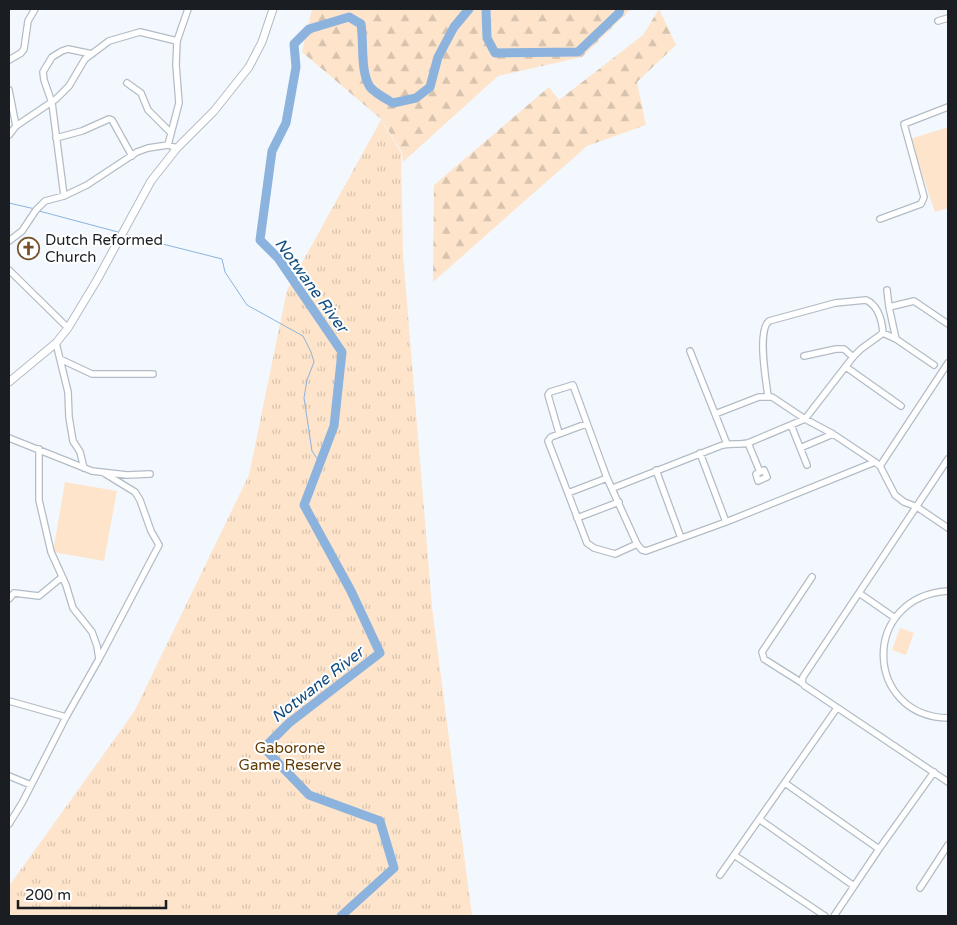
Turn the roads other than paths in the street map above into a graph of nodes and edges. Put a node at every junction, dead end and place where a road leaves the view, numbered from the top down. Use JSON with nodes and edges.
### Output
{"nodes":[{"id":1,"x":35,"y":9,"type":"edge"},
{"id":2,"x":188,"y":9,"type":"edge"},
{"id":3,"x":273,"y":9,"type":"edge"},
{"id":4,"x":948,"y":18,"type":"edge"},
{"id":5,"x":938,"y":21,"type":"dead end"},
{"id":6,"x":177,"y":41,"type":"junction"},
{"id":7,"x":92,"y":54,"type":"junction"},
{"id":8,"x":9,"y":60,"type":"edge"},
{"id":9,"x":127,"y":83,"type":"dead end"},
{"id":10,"x":9,"y":90,"type":"edge"},
{"id":11,"x":52,"y":103,"type":"junction"},
{"id":12,"x":948,"y":107,"type":"edge"},
{"id":13,"x":16,"y":126,"type":"junction"},
{"id":14,"x":171,"y":133,"type":"junction"},
{"id":15,"x":9,"y":135,"type":"edge"},
{"id":16,"x":56,"y":138,"type":"junction"},
{"id":17,"x":168,"y":145,"type":"junction"},
{"id":18,"x":177,"y":148,"type":"junction"},
{"id":19,"x":132,"y":156,"type":"junction"},
{"id":20,"x":64,"y":196,"type":"junction"},
{"id":21,"x":880,"y":219,"type":"dead end"},
{"id":22,"x":9,"y":242,"type":"edge"},
{"id":23,"x":9,"y":270,"type":"edge"},
{"id":24,"x":888,"y":290,"type":"dead end"},
{"id":25,"x":889,"y":306,"type":"junction"},
{"id":26,"x":948,"y":324,"type":"edge"},
{"id":27,"x":68,"y":328,"type":"junction"},
{"id":28,"x":883,"y":333,"type":"junction"},
{"id":29,"x":896,"y":339,"type":"junction"},
{"id":30,"x":56,"y":342,"type":"junction"},
{"id":31,"x":690,"y":350,"type":"dead end"},
{"id":32,"x":804,"y":356,"type":"dead end"},
{"id":33,"x":854,"y":357,"type":"junction"},
{"id":34,"x":60,"y":359,"type":"junction"},
{"id":35,"x":948,"y":363,"type":"edge"},
{"id":36,"x":934,"y":365,"type":"dead end"},
{"id":37,"x":846,"y":367,"type":"junction"},
{"id":38,"x":153,"y":374,"type":"dead end"},
{"id":39,"x":9,"y":382,"type":"edge"},
{"id":40,"x":768,"y":396,"type":"junction"},
{"id":41,"x":901,"y":406,"type":"dead end"},
{"id":42,"x":716,"y":414,"type":"junction"},
{"id":43,"x":806,"y":419,"type":"junction"},
{"id":44,"x":586,"y":424,"type":"junction"},
{"id":45,"x":791,"y":425,"type":"junction"},
{"id":46,"x":559,"y":433,"type":"junction"},
{"id":47,"x":833,"y":434,"type":"junction"},
{"id":48,"x":9,"y":438,"type":"edge"},
{"id":49,"x":748,"y":443,"type":"junction"},
{"id":50,"x":727,"y":444,"type":"junction"},
{"id":51,"x":800,"y":448,"type":"junction"},
{"id":52,"x":39,"y":450,"type":"junction"},
{"id":53,"x":700,"y":453,"type":"junction"},
{"id":54,"x":948,"y":459,"type":"edge"},
{"id":55,"x":878,"y":464,"type":"junction"},
{"id":56,"x":806,"y":465,"type":"dead end"},
{"id":57,"x":84,"y":468,"type":"junction"},
{"id":58,"x":656,"y":470,"type":"junction"},
{"id":59,"x":760,"y":472,"type":"dead end"},
{"id":60,"x":104,"y":473,"type":"junction"},
{"id":61,"x":150,"y":474,"type":"dead end"},
{"id":62,"x":608,"y":478,"type":"junction"},
{"id":63,"x":612,"y":488,"type":"junction"},
{"id":64,"x":568,"y":493,"type":"junction"},
{"id":65,"x":619,"y":502,"type":"junction"},
{"id":66,"x":917,"y":507,"type":"junction"},
{"id":67,"x":578,"y":518,"type":"junction"},
{"id":68,"x":726,"y":522,"type":"junction"},
{"id":69,"x":948,"y":528,"type":"edge"},
{"id":70,"x":681,"y":538,"type":"junction"},
{"id":71,"x":637,"y":544,"type":"junction"},
{"id":72,"x":62,"y":576,"type":"junction"},
{"id":73,"x":812,"y":577,"type":"dead end"},
{"id":74,"x":948,"y":591,"type":"edge"},
{"id":75,"x":859,"y":593,"type":"junction"},
{"id":76,"x":9,"y":599,"type":"edge"},
{"id":77,"x":894,"y":618,"type":"junction"},
{"id":78,"x":99,"y":659,"type":"junction"},
{"id":79,"x":802,"y":683,"type":"junction"},
{"id":80,"x":9,"y":701,"type":"edge"},
{"id":81,"x":837,"y":708,"type":"junction"},
{"id":82,"x":66,"y":717,"type":"junction"},
{"id":83,"x":948,"y":718,"type":"edge"},
{"id":84,"x":934,"y":772,"type":"junction"},
{"id":85,"x":9,"y":776,"type":"edge"},
{"id":86,"x":948,"y":782,"type":"edge"},
{"id":87,"x":784,"y":783,"type":"junction"},
{"id":88,"x":31,"y":786,"type":"junction"},
{"id":89,"x":759,"y":819,"type":"junction"},
{"id":90,"x":9,"y":824,"type":"edge"},
{"id":91,"x":948,"y":846,"type":"edge"},
{"id":92,"x":879,"y":849,"type":"junction"},
{"id":93,"x":734,"y":856,"type":"junction"},
{"id":94,"x":720,"y":875,"type":"dead end"},
{"id":95,"x":854,"y":886,"type":"junction"},
{"id":96,"x":920,"y":888,"type":"dead end"},
{"id":97,"x":825,"y":916,"type":"edge"},
{"id":98,"x":834,"y":916,"type":"edge"}],
"edges":[{"from":1,"to":8,"type":"street"},
{"from":2,"to":6,"type":"street"},
{"from":3,"to":18,"type":"street"},
{"from":4,"to":5,"type":"street"},
{"from":6,"to":7,"type":"street"},
{"from":6,"to":14,"type":"street"},
{"from":7,"to":11,"type":"street"},
{"from":7,"to":11,"type":"street"},
{"from":9,"to":14,"type":"street"},
{"from":10,"to":13,"type":"street"},
{"from":11,"to":13,"type":"street"},
{"from":11,"to":16,"type":"street"},
{"from":12,"to":21,"type":"street"},
{"from":13,"to":15,"type":"street"},
{"from":14,"to":17,"type":"street"},
{"from":16,"to":19,"type":"street"},
{"from":16,"to":20,"type":"street"},
{"from":17,"to":18,"type":"street"},
{"from":17,"to":19,"type":"street"},
{"from":18,"to":27,"type":"street"},
{"from":19,"to":20,"type":"street"},
{"from":20,"to":22,"type":"street"},
{"from":23,"to":27,"type":"street"},
{"from":24,"to":25,"type":"street"},
{"from":25,"to":26,"type":"street"},
{"from":25,"to":29,"type":"street"},
{"from":27,"to":30,"type":"street"},
{"from":28,"to":29,"type":"street"},
{"from":28,"to":33,"type":"street"},
{"from":28,"to":40,"type":"street"},
{"from":29,"to":36,"type":"street"},
{"from":30,"to":34,"type":"street"},
{"from":30,"to":39,"type":"street"},
{"from":31,"to":42,"type":"street"},
{"from":32,"to":33,"type":"street"},
{"from":33,"to":37,"type":"street"},
{"from":34,"to":38,"type":"street"},
{"from":34,"to":57,"type":"street"},
{"from":35,"to":55,"type":"street"},
{"from":37,"to":41,"type":"street"},
{"from":37,"to":43,"type":"street"},
{"from":40,"to":42,"type":"street"},
{"from":40,"to":43,"type":"street"},
{"from":42,"to":50,"type":"street"},
{"from":43,"to":45,"type":"street"},
{"from":43,"to":47,"type":"street"},
{"from":44,"to":46,"type":"street"},
{"from":44,"to":46,"type":"street"},
{"from":44,"to":62,"type":"street"},
{"from":45,"to":49,"type":"street"},
{"from":45,"to":51,"type":"street"},
{"from":46,"to":64,"type":"street"},
{"from":47,"to":51,"type":"street"},
{"from":47,"to":55,"type":"street"},
{"from":48,"to":52,"type":"street"},
{"from":49,"to":50,"type":"street"},
{"from":49,"to":59,"type":"street"},
{"from":50,"to":53,"type":"street"},
{"from":51,"to":56,"type":"street"},
{"from":52,"to":57,"type":"street"},
{"from":52,"to":72,"type":"street"},
{"from":53,"to":58,"type":"street"},
{"from":53,"to":68,"type":"street"},
{"from":54,"to":66,"type":"street"},
{"from":55,"to":66,"type":"street"},
{"from":55,"to":68,"type":"street"},
{"from":57,"to":60,"type":"street"},
{"from":58,"to":63,"type":"street"},
{"from":58,"to":70,"type":"street"},
{"from":60,"to":61,"type":"street"},
{"from":60,"to":78,"type":"street"},
{"from":62,"to":63,"type":"street"},
{"from":62,"to":64,"type":"street"},
{"from":63,"to":65,"type":"street"},
{"from":64,"to":67,"type":"street"},
{"from":65,"to":67,"type":"street"},
{"from":65,"to":71,"type":"street"},
{"from":66,"to":69,"type":"street"},
{"from":66,"to":75,"type":"street"},
{"from":67,"to":71,"type":"street"},
{"from":68,"to":70,"type":"street"},
{"from":70,"to":71,"type":"street"},
{"from":72,"to":76,"type":"street"},
{"from":72,"to":78,"type":"street"},
{"from":73,"to":79,"type":"street"},
{"from":74,"to":77,"type":"street"},
{"from":75,"to":77,"type":"street"},
{"from":75,"to":79,"type":"street"},
{"from":77,"to":83,"type":"street"},
{"from":78,"to":82,"type":"street"},
{"from":79,"to":81,"type":"street"},
{"from":80,"to":82,"type":"street"},
{"from":81,"to":84,"type":"street"},
{"from":81,"to":87,"type":"street"},
{"from":82,"to":88,"type":"street"},
{"from":84,"to":86,"type":"street"},
{"from":84,"to":92,"type":"street"},
{"from":85,"to":88,"type":"street"},
{"from":87,"to":89,"type":"street"},
{"from":87,"to":92,"type":"street"},
{"from":88,"to":90,"type":"street"},
{"from":89,"to":93,"type":"street"},
{"from":89,"to":95,"type":"street"},
{"from":91,"to":96,"type":"street"},
{"from":92,"to":95,"type":"street"},
{"from":93,"to":94,"type":"street"},
{"from":93,"to":97,"type":"street"},
{"from":95,"to":98,"type":"street"}]}
